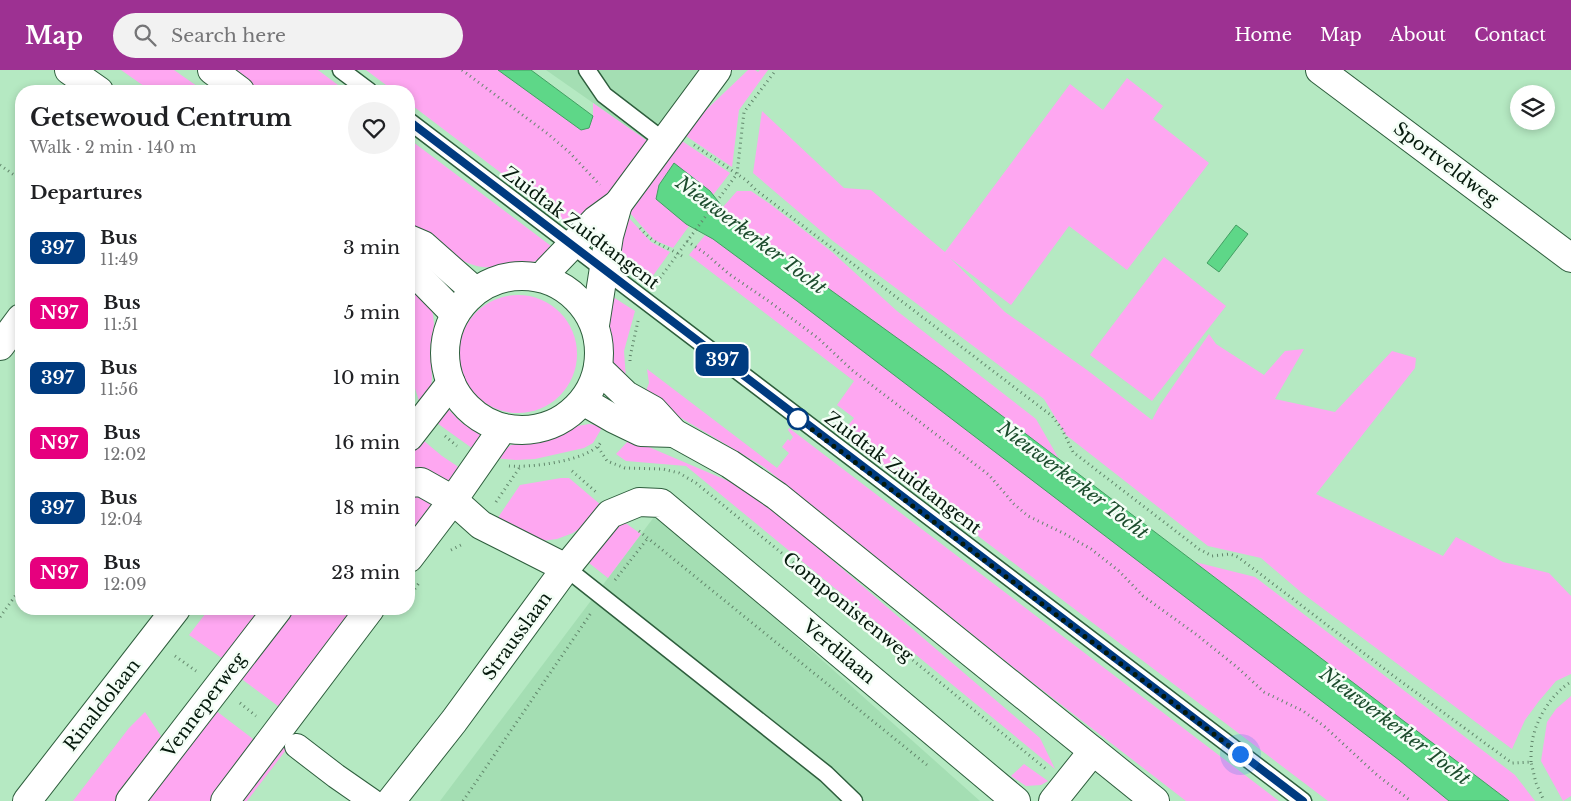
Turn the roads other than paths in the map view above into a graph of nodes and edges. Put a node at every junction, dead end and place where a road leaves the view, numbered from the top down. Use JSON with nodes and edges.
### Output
{"nodes":[{"id":1,"x":69,"y":70,"type":"edge"},
{"id":2,"x":212,"y":70,"type":"edge"},
{"id":3,"x":341,"y":70,"type":"edge"},
{"id":4,"x":586,"y":70,"type":"edge"},
{"id":5,"x":717,"y":70,"type":"edge"},
{"id":6,"x":1320,"y":70,"type":"edge"},
{"id":7,"x":90,"y":85,"type":"edge"},
{"id":8,"x":232,"y":85,"type":"edge"},
{"id":9,"x":361,"y":85,"type":"edge"},
{"id":10,"x":415,"y":127,"type":"edge"},
{"id":11,"x":664,"y":141,"type":"junction"},
{"id":12,"x":618,"y":204,"type":"junction"},
{"id":13,"x":415,"y":242,"type":"edge"},
{"id":14,"x":571,"y":245,"type":"junction"},
{"id":15,"x":1571,"y":258,"type":"edge"},
{"id":16,"x":604,"y":270,"type":"junction"},
{"id":17,"x":415,"y":273,"type":"edge"},
{"id":18,"x":542,"y":278,"type":"junction"},
{"id":19,"x":475,"y":291,"type":"junction"},
{"id":20,"x":455,"y":314,"type":"junction"},
{"id":21,"x":15,"y":326,"type":"edge"},
{"id":22,"x":595,"y":326,"type":"junction"},
{"id":23,"x":0,"y":346,"type":"edge"},
{"id":24,"x":598,"y":368,"type":"junction"},
{"id":25,"x":451,"y":383,"type":"junction"},
{"id":26,"x":583,"y":401,"type":"junction"},
{"id":27,"x":503,"y":428,"type":"junction"},
{"id":28,"x":415,"y":429,"type":"edge"},
{"id":29,"x":674,"y":433,"type":"junction"},
{"id":30,"x":415,"y":482,"type":"edge"},
{"id":31,"x":453,"y":500,"type":"junction"},
{"id":32,"x":661,"y":503,"type":"joint"},
{"id":33,"x":415,"y":550,"type":"edge"},
{"id":34,"x":566,"y":568,"type":"junction"},
{"id":35,"x":172,"y":615,"type":"edge"},
{"id":36,"x":273,"y":615,"type":"edge"},
{"id":37,"x":365,"y":615,"type":"edge"},
{"id":38,"x":297,"y":746,"type":"dead end"},
{"id":39,"x":1093,"y":751,"type":"junction"},
{"id":40,"x":1059,"y":793,"type":"edge"},
{"id":41,"x":27,"y":801,"type":"edge"},
{"id":42,"x":130,"y":801,"type":"edge"},
{"id":43,"x":225,"y":801,"type":"edge"},
{"id":44,"x":372,"y":801,"type":"edge"},
{"id":45,"x":391,"y":801,"type":"edge"},
{"id":46,"x":854,"y":801,"type":"edge"},
{"id":47,"x":1016,"y":801,"type":"edge"},
{"id":48,"x":1155,"y":801,"type":"edge"},
{"id":49,"x":1303,"y":801,"type":"edge"}],
"edges":[{"from":1,"to":7,"type":"street"},
{"from":2,"to":8,"type":"street"},
{"from":3,"to":9,"type":"lane"},
{"from":4,"to":11,"type":"lane"},
{"from":5,"to":11,"type":"street"},
{"from":6,"to":15,"type":"street","name":"Sportveldweg"},
{"from":10,"to":14,"type":"lane","name":"Zuidtak Zuidtangent"},
{"from":11,"to":12,"type":"street"},
{"from":12,"to":14,"type":"street"},
{"from":12,"to":16,"type":"street"},
{"from":13,"to":19,"type":"street"},
{"from":14,"to":16,"type":"lane","name":"Zuidtak Zuidtangent"},
{"from":14,"to":18,"type":"street"},
{"from":16,"to":22,"type":"street"},
{"from":16,"to":49,"type":"lane","name":"Zuidtak Zuidtangent"},
{"from":17,"to":20,"type":"street"},
{"from":18,"to":19,"type":"street"},
{"from":18,"to":22,"type":"street"},
{"from":19,"to":20,"type":"street"},
{"from":20,"to":25,"type":"street"},
{"from":21,"to":23,"type":"street"},
{"from":22,"to":24,"type":"street"},
{"from":24,"to":26,"type":"street"},
{"from":24,"to":29,"type":"street"},
{"from":25,"to":27,"type":"street"},
{"from":25,"to":28,"type":"street"},
{"from":26,"to":27,"type":"street"},
{"from":26,"to":29,"type":"street"},
{"from":27,"to":31,"type":"street"},
{"from":29,"to":39,"type":"street"},
{"from":30,"to":31,"type":"street"},
{"from":31,"to":33,"type":"street"},
{"from":31,"to":34,"type":"street"},
{"from":32,"to":34,"type":"street","name":"Strausslaan"},
{"from":32,"to":47,"type":"street","name":"Verdilaan"},
{"from":34,"to":45,"type":"street","name":"Strausslaan"},
{"from":34,"to":46,"type":"lane"},
{"from":35,"to":41,"type":"street","name":"Rinaldolaan"},
{"from":36,"to":42,"type":"street","name":"Venneperweg"},
{"from":37,"to":43,"type":"street"},
{"from":38,"to":44,"type":"street"},
{"from":39,"to":40,"type":"street"},
{"from":39,"to":48,"type":"street"}]}
